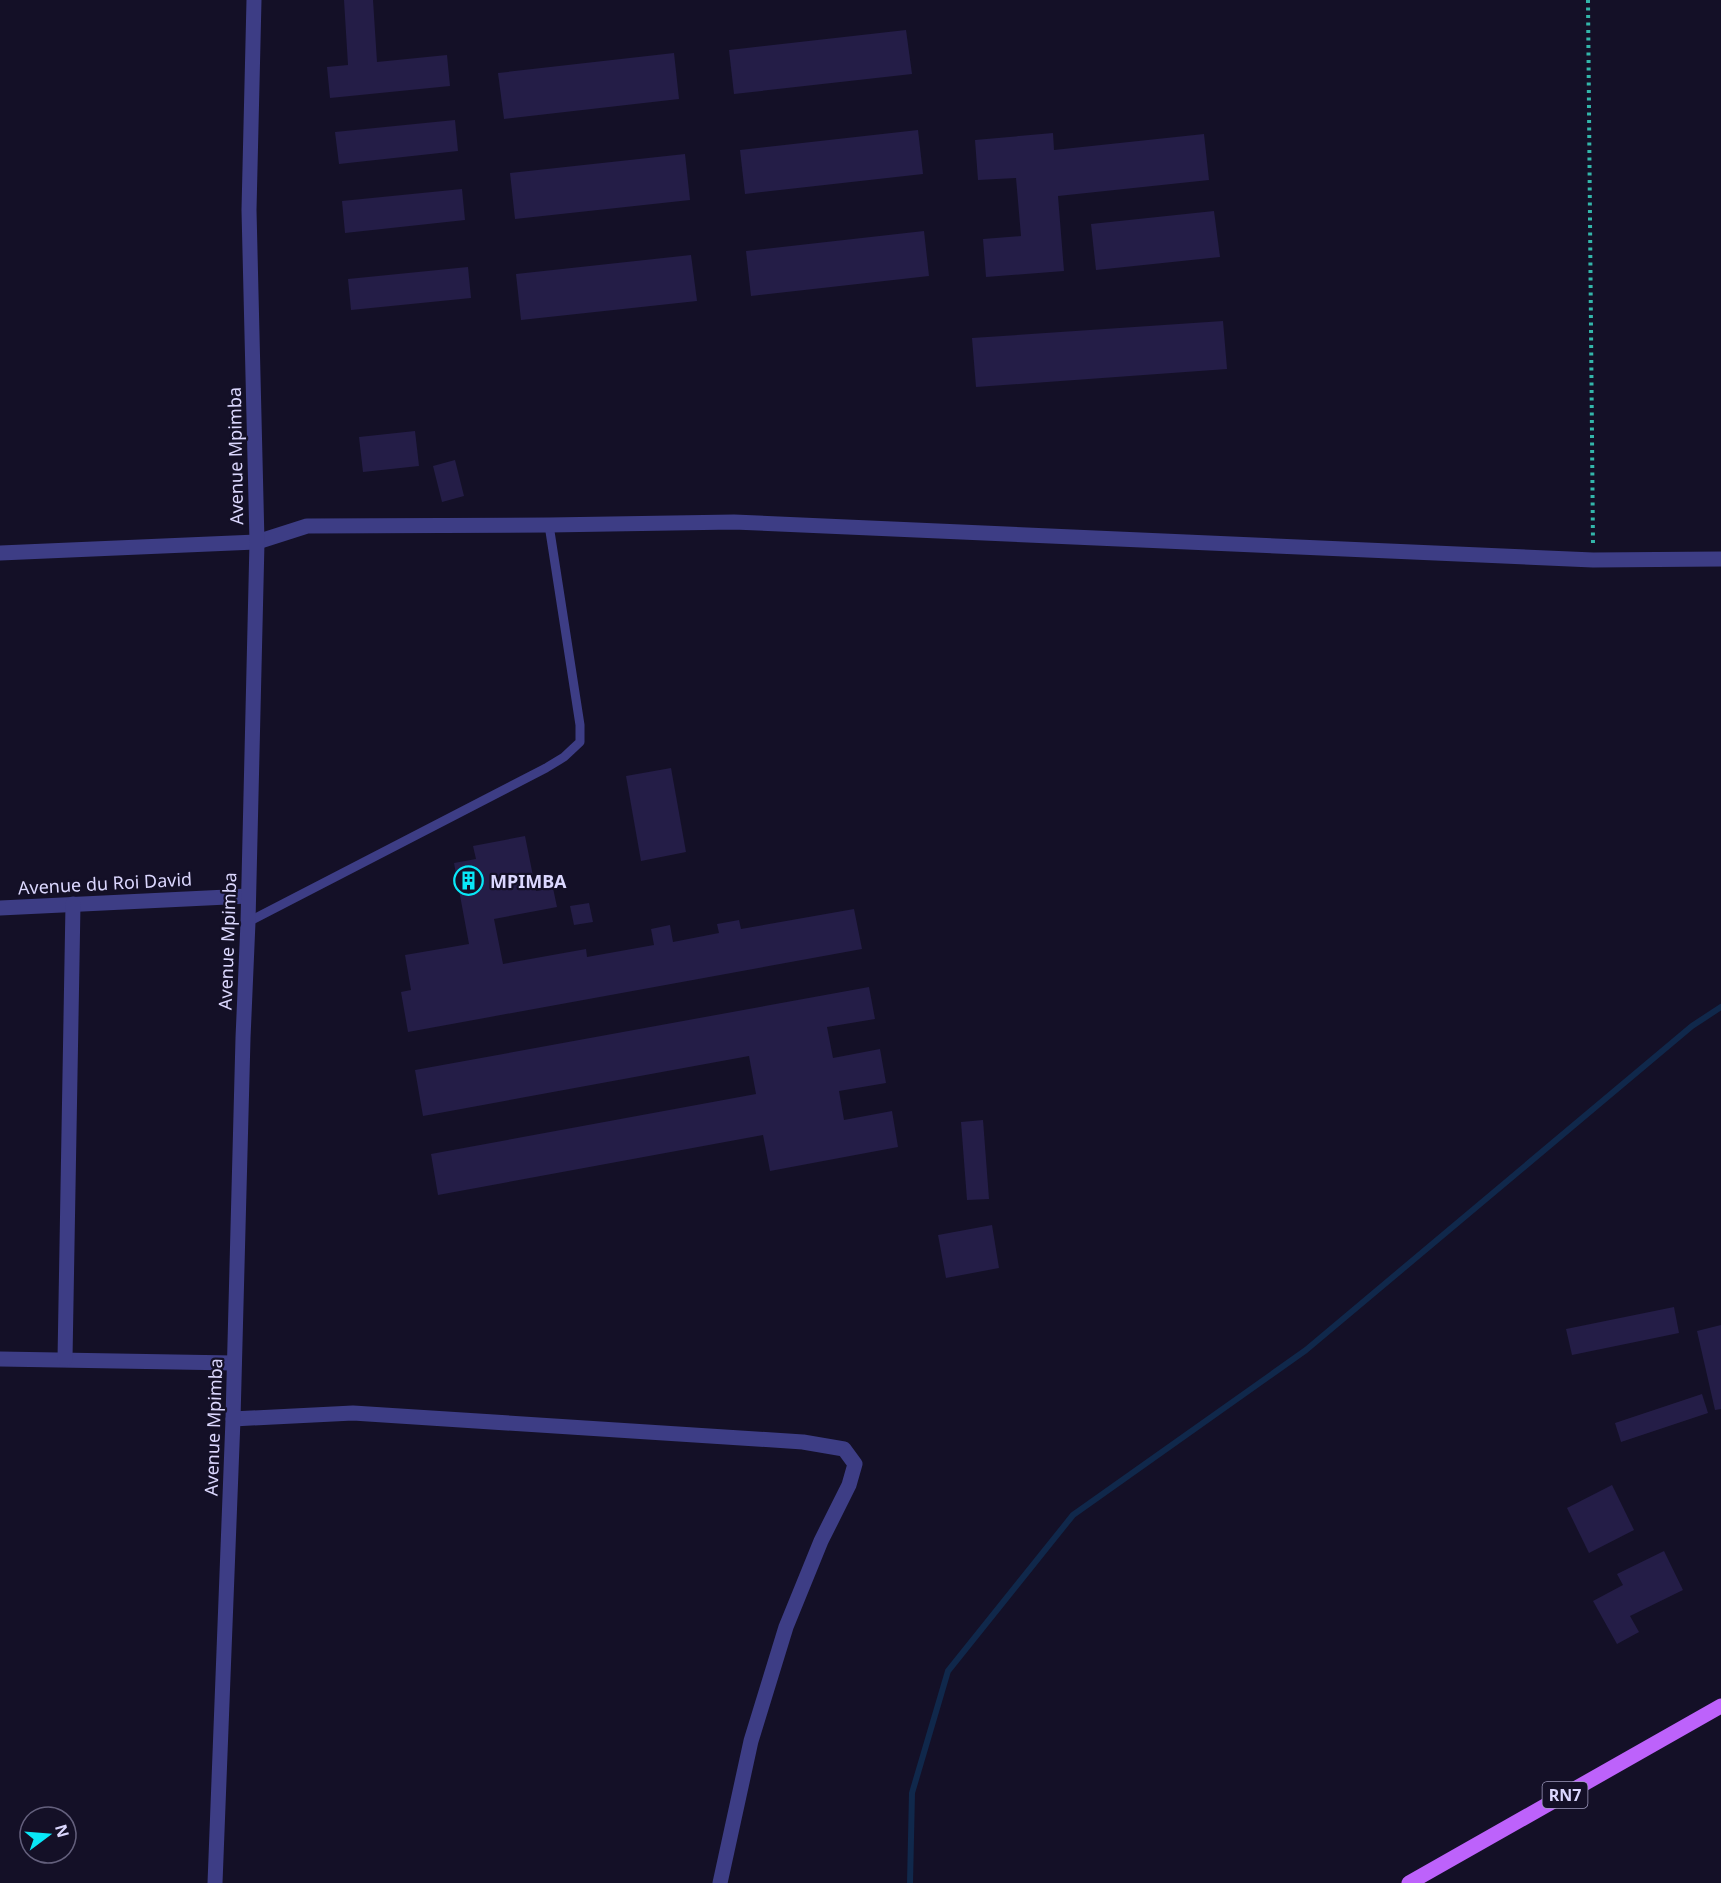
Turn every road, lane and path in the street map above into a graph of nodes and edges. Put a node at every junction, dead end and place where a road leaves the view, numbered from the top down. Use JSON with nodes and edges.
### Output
{"nodes":[{"id":1,"x":254,"y":0,"type":"edge"},
{"id":2,"x":1588,"y":0,"type":"edge"},
{"id":3,"x":549,"y":525,"type":"junction"},
{"id":4,"x":257,"y":542,"type":"junction"},
{"id":5,"x":0,"y":553,"type":"edge"},
{"id":6,"x":1721,"y":559,"type":"edge"},
{"id":7,"x":1593,"y":560,"type":"junction"},
{"id":8,"x":248,"y":896,"type":"junction"},
{"id":9,"x":73,"y":904,"type":"junction"},
{"id":10,"x":0,"y":908,"type":"edge"},
{"id":11,"x":248,"y":922,"type":"junction"},
{"id":12,"x":0,"y":1359,"type":"edge"},
{"id":13,"x":65,"y":1359,"type":"junction"},
{"id":14,"x":234,"y":1363,"type":"junction"},
{"id":15,"x":233,"y":1419,"type":"junction"},
{"id":16,"x":1721,"y":1706,"type":"edge"},
{"id":17,"x":215,"y":1883,"type":"edge"},
{"id":18,"x":720,"y":1883,"type":"edge"},
{"id":19,"x":1409,"y":1883,"type":"edge"}],
"edges":[{"from":1,"to":4,"type":"street","name":"Avenue Mpimba"},
{"from":2,"to":7,"type":"path"},
{"from":3,"to":4,"type":"street"},
{"from":3,"to":7,"type":"street"},
{"from":3,"to":11,"type":"lane"},
{"from":4,"to":5,"type":"street"},
{"from":4,"to":8,"type":"street","name":"Avenue Mpimba"},
{"from":6,"to":7,"type":"street"},
{"from":8,"to":9,"type":"street","name":"Avenue du Roi David"},
{"from":8,"to":11,"type":"street","name":"Avenue Mpimba"},
{"from":9,"to":10,"type":"street","name":"Avenue du Roi David"},
{"from":9,"to":13,"type":"street"},
{"from":11,"to":14,"type":"street","name":"Avenue Mpimba"},
{"from":12,"to":13,"type":"street"},
{"from":13,"to":14,"type":"street"},
{"from":14,"to":15,"type":"street","name":"Avenue Mpimba"},
{"from":15,"to":17,"type":"street","name":"Avenue Mpimba"},
{"from":15,"to":18,"type":"street"},
{"from":16,"to":19,"type":"main road","number":"RN7"}]}
